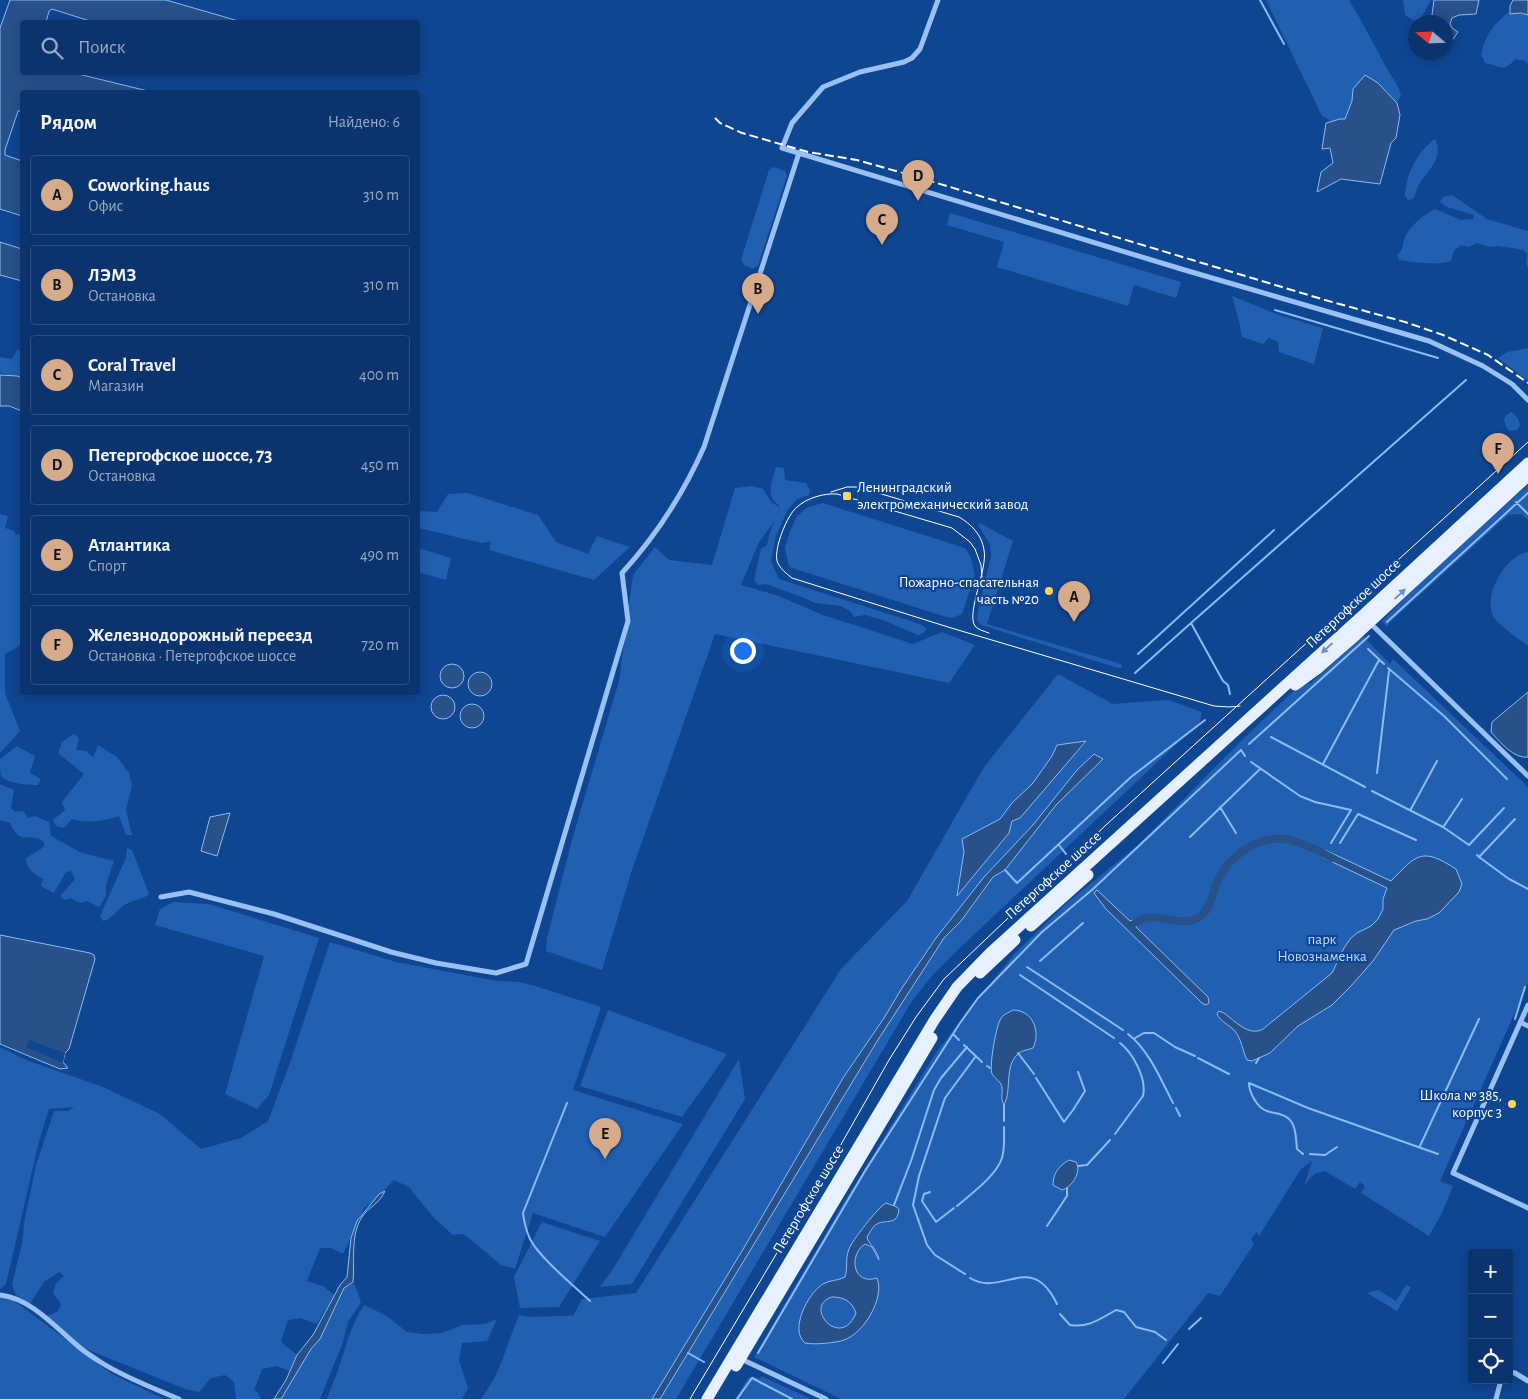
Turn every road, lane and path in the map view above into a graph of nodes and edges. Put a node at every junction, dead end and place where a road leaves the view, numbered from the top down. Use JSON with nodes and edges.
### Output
{"nodes":[{"id":1,"x":938,"y":0,"type":"edge"},
{"id":2,"x":799,"y":153,"type":"junction"},
{"id":3,"x":1528,"y":400,"type":"edge"},
{"id":4,"x":1528,"y":463,"type":"edge"},
{"id":5,"x":1528,"y":476,"type":"edge"},
{"id":6,"x":1366,"y":619,"type":"junction"},
{"id":7,"x":1528,"y":776,"type":"edge"},
{"id":8,"x":161,"y":897,"type":"dead end"},
{"id":9,"x":1528,"y":1004,"type":"edge"},
{"id":10,"x":1520,"y":1022,"type":"junction"},
{"id":11,"x":1528,"y":1026,"type":"edge"},
{"id":12,"x":1528,"y":1208,"type":"edge"},
{"id":13,"x":0,"y":1294,"type":"edge"},
{"id":14,"x":737,"y":1357,"type":"junction"},
{"id":15,"x":1513,"y":1373,"type":"edge"},
{"id":16,"x":1528,"y":1380,"type":"edge"},
{"id":17,"x":1500,"y":1384,"type":"edge"},
{"id":18,"x":179,"y":1399,"type":"edge"},
{"id":19,"x":707,"y":1399,"type":"edge"},
{"id":20,"x":716,"y":1399,"type":"edge"},
{"id":21,"x":826,"y":1399,"type":"edge"},
{"id":22,"x":1496,"y":1399,"type":"edge"}],
"edges":[{"from":1,"to":2,"type":"street"},
{"from":2,"to":3,"type":"street"},
{"from":2,"to":8,"type":"street"},
{"from":4,"to":6,"type":"main road","name":"Петергофское шоссе"},
{"from":6,"to":5,"type":"main road","name":"Петергофское шоссе","one_way":true},
{"from":6,"to":7,"type":"street"},
{"from":6,"to":14,"type":"main road","name":"Петергофское шоссе"},
{"from":9,"to":10,"type":"street"},
{"from":10,"to":11,"type":"street"},
{"from":10,"to":12,"type":"street"},
{"from":13,"to":18,"type":"street"},
{"from":14,"to":19,"type":"main road","name":"Петергофское шоссе"},
{"from":14,"to":20,"type":"main road","name":"Петергофское шоссе"},
{"from":14,"to":21,"type":"street"},
{"from":15,"to":16,"type":"street"},
{"from":17,"to":22,"type":"street"}]}
